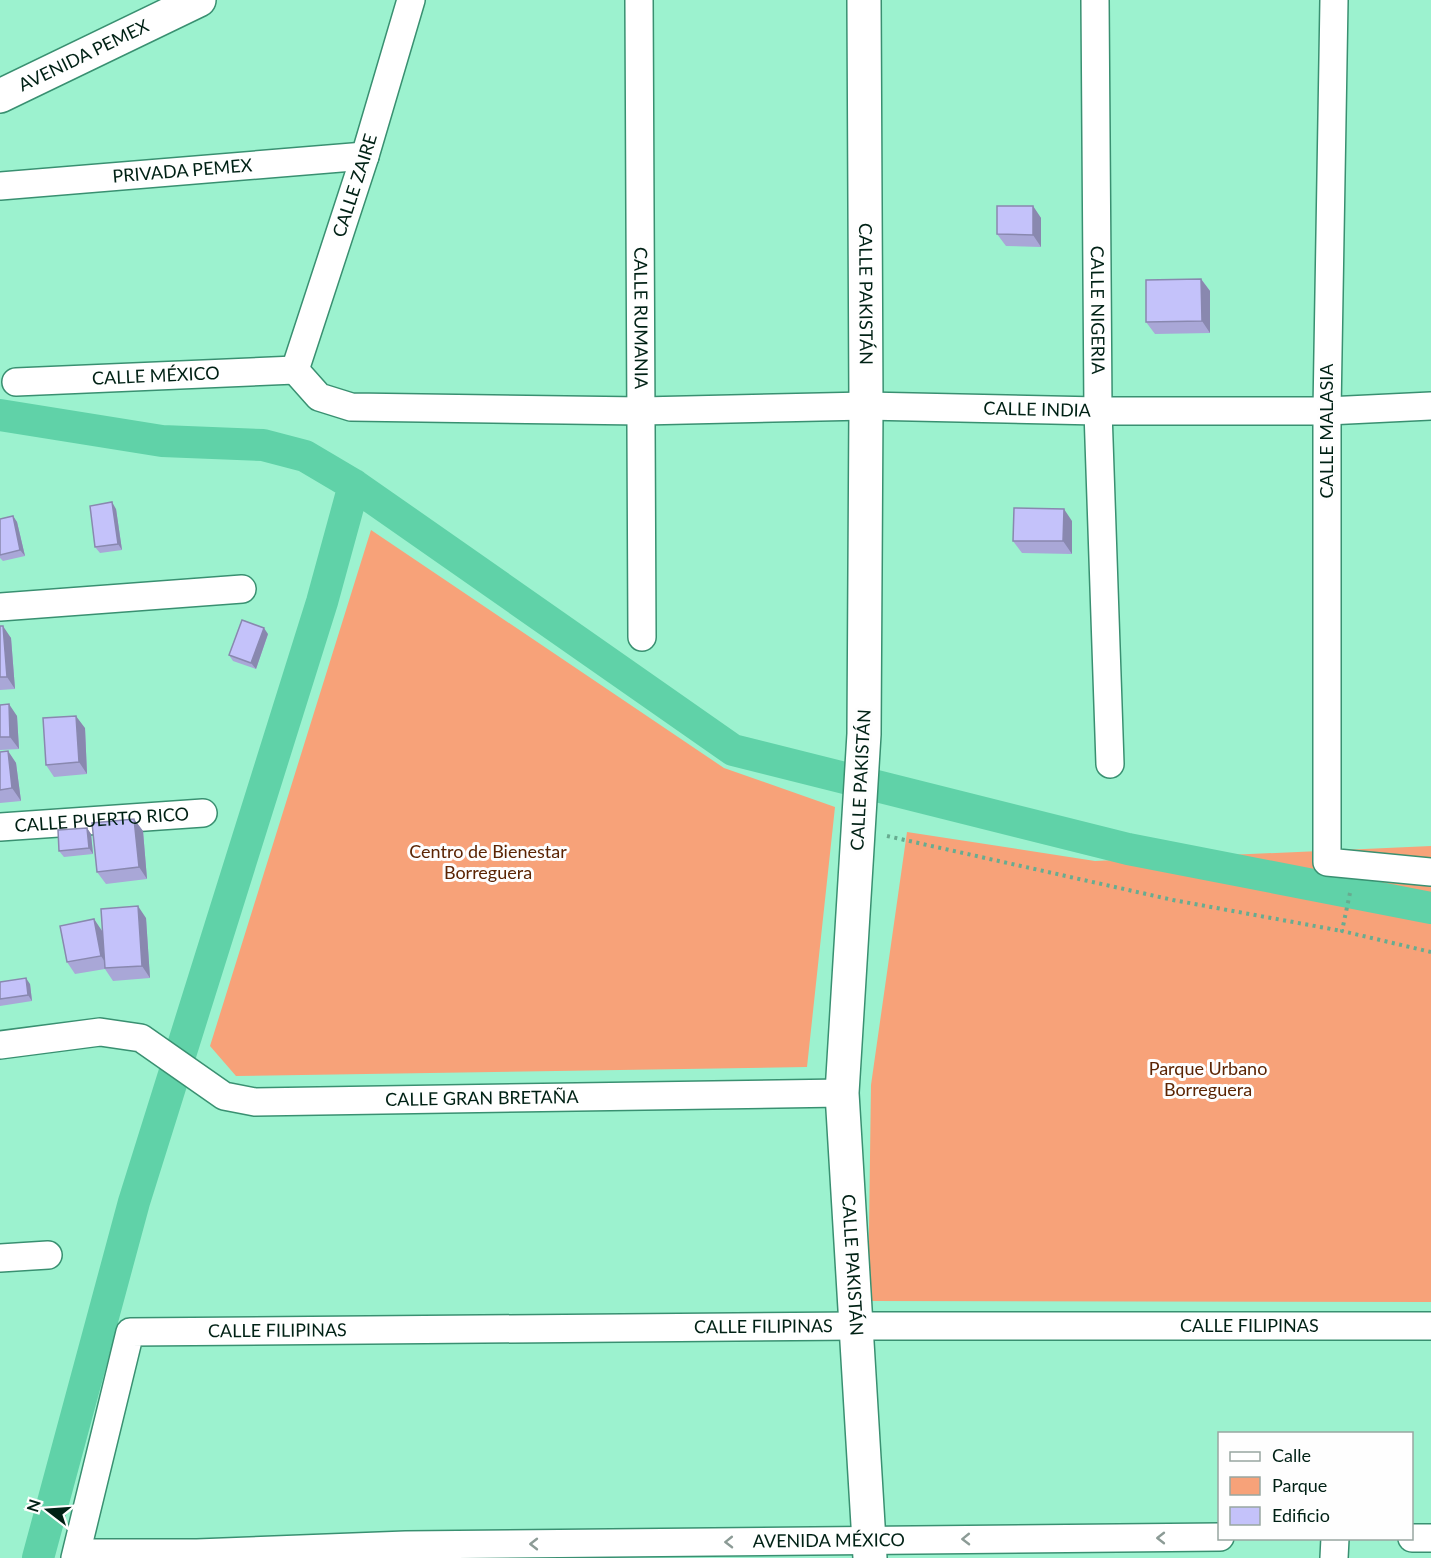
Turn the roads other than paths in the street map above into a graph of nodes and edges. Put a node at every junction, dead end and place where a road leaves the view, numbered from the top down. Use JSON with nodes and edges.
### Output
{"nodes":[{"id":1,"x":199,"y":0,"type":"edge"},
{"id":2,"x":411,"y":0,"type":"edge"},
{"id":3,"x":639,"y":0,"type":"edge"},
{"id":4,"x":864,"y":0,"type":"edge"},
{"id":5,"x":1095,"y":0,"type":"edge"},
{"id":6,"x":1334,"y":0,"type":"edge"},
{"id":7,"x":0,"y":96,"type":"edge"},
{"id":8,"x":365,"y":156,"type":"junction"},
{"id":9,"x":0,"y":186,"type":"edge"},
{"id":10,"x":295,"y":370,"type":"junction"},
{"id":11,"x":16,"y":382,"type":"dead end"},
{"id":12,"x":866,"y":405,"type":"junction"},
{"id":13,"x":1431,"y":406,"type":"edge"},
{"id":14,"x":642,"y":411,"type":"junction"},
{"id":15,"x":1098,"y":411,"type":"junction"},
{"id":16,"x":1327,"y":411,"type":"junction"},
{"id":17,"x":242,"y":589,"type":"dead end"},
{"id":18,"x":0,"y":607,"type":"edge"},
{"id":19,"x":642,"y":637,"type":"dead end"},
{"id":20,"x":1110,"y":764,"type":"dead end"},
{"id":21,"x":203,"y":813,"type":"dead end"},
{"id":22,"x":0,"y":827,"type":"edge"},
{"id":23,"x":1431,"y":872,"type":"edge"},
{"id":24,"x":0,"y":1045,"type":"edge"},
{"id":25,"x":842,"y":1093,"type":"junction"},
{"id":26,"x":48,"y":1255,"type":"dead end"},
{"id":27,"x":0,"y":1258,"type":"edge"},
{"id":28,"x":856,"y":1326,"type":"junction"},
{"id":29,"x":1431,"y":1326,"type":"edge"},
{"id":30,"x":1218,"y":1537,"type":"edge"},
{"id":31,"x":1413,"y":1538,"type":"edge"},
{"id":32,"x":1431,"y":1538,"type":"edge"},
{"id":33,"x":1335,"y":1540,"type":"edge"},
{"id":34,"x":1101,"y":1548,"type":"edge"},
{"id":35,"x":869,"y":1549,"type":"edge"},
{"id":36,"x":653,"y":1551,"type":"edge"},
{"id":37,"x":406,"y":1552,"type":"edge"},
{"id":38,"x":197,"y":1555,"type":"edge"},
{"id":39,"x":76,"y":1556,"type":"edge"},
{"id":40,"x":1334,"y":1558,"type":"edge"}],
"edges":[{"from":1,"to":7,"type":"street","name":"AVENIDA PEMEX"},
{"from":2,"to":8,"type":"street","name":"CALLE ZAIRE"},
{"from":3,"to":14,"type":"street","name":"CALLE RUMANIA"},
{"from":4,"to":12,"type":"street","name":"CALLE PAKISTÁN"},
{"from":5,"to":15,"type":"street","name":"CALLE NIGERIA"},
{"from":6,"to":16,"type":"street","name":"CALLE MALASIA"},
{"from":8,"to":9,"type":"street","name":"PRIVADA PEMEX"},
{"from":8,"to":10,"type":"street","name":"CALLE ZAIRE"},
{"from":10,"to":11,"type":"street","name":"CALLE MÉXICO"},
{"from":10,"to":14,"type":"street","name":"CALLE INDIA"},
{"from":12,"to":14,"type":"street","name":"CALLE INDIA"},
{"from":12,"to":15,"type":"street","name":"CALLE INDIA"},
{"from":12,"to":25,"type":"street","name":"CALLE PAKISTÁN"},
{"from":13,"to":16,"type":"street","name":"CALLE INDIA"},
{"from":14,"to":19,"type":"street","name":"CALLE RUMANIA"},
{"from":15,"to":16,"type":"street","name":"CALLE INDIA"},
{"from":15,"to":20,"type":"street","name":"CALLE NIGERIA"},
{"from":16,"to":23,"type":"street","name":"CALLE MALASIA"},
{"from":17,"to":18,"type":"street"},
{"from":21,"to":22,"type":"street","name":"CALLE PUERTO RICO"},
{"from":24,"to":25,"type":"street","name":"CALLE GRAN BRETAÑA"},
{"from":25,"to":28,"type":"street","name":"CALLE PAKISTÁN"},
{"from":26,"to":27,"type":"street"},
{"from":28,"to":29,"type":"street","name":"CALLE FILIPINAS"},
{"from":28,"to":35,"type":"street","name":"CALLE PAKISTÁN"},
{"from":28,"to":39,"type":"street","name":"CALLE FILIPINAS"},
{"from":30,"to":34,"type":"street","name":"AVENIDA MÉXICO","one_way":true},
{"from":31,"to":32,"type":"street"},
{"from":33,"to":40,"type":"street"},
{"from":34,"to":35,"type":"street","name":"AVENIDA MÉXICO","one_way":true},
{"from":35,"to":36,"type":"street","name":"AVENIDA MÉXICO","one_way":true},
{"from":36,"to":37,"type":"street","name":"AVENIDA MÉXICO","one_way":true},
{"from":37,"to":38,"type":"street","name":"AVENIDA MÉXICO"},
{"from":38,"to":39,"type":"street","name":"AVENIDA MÉXICO"}]}
